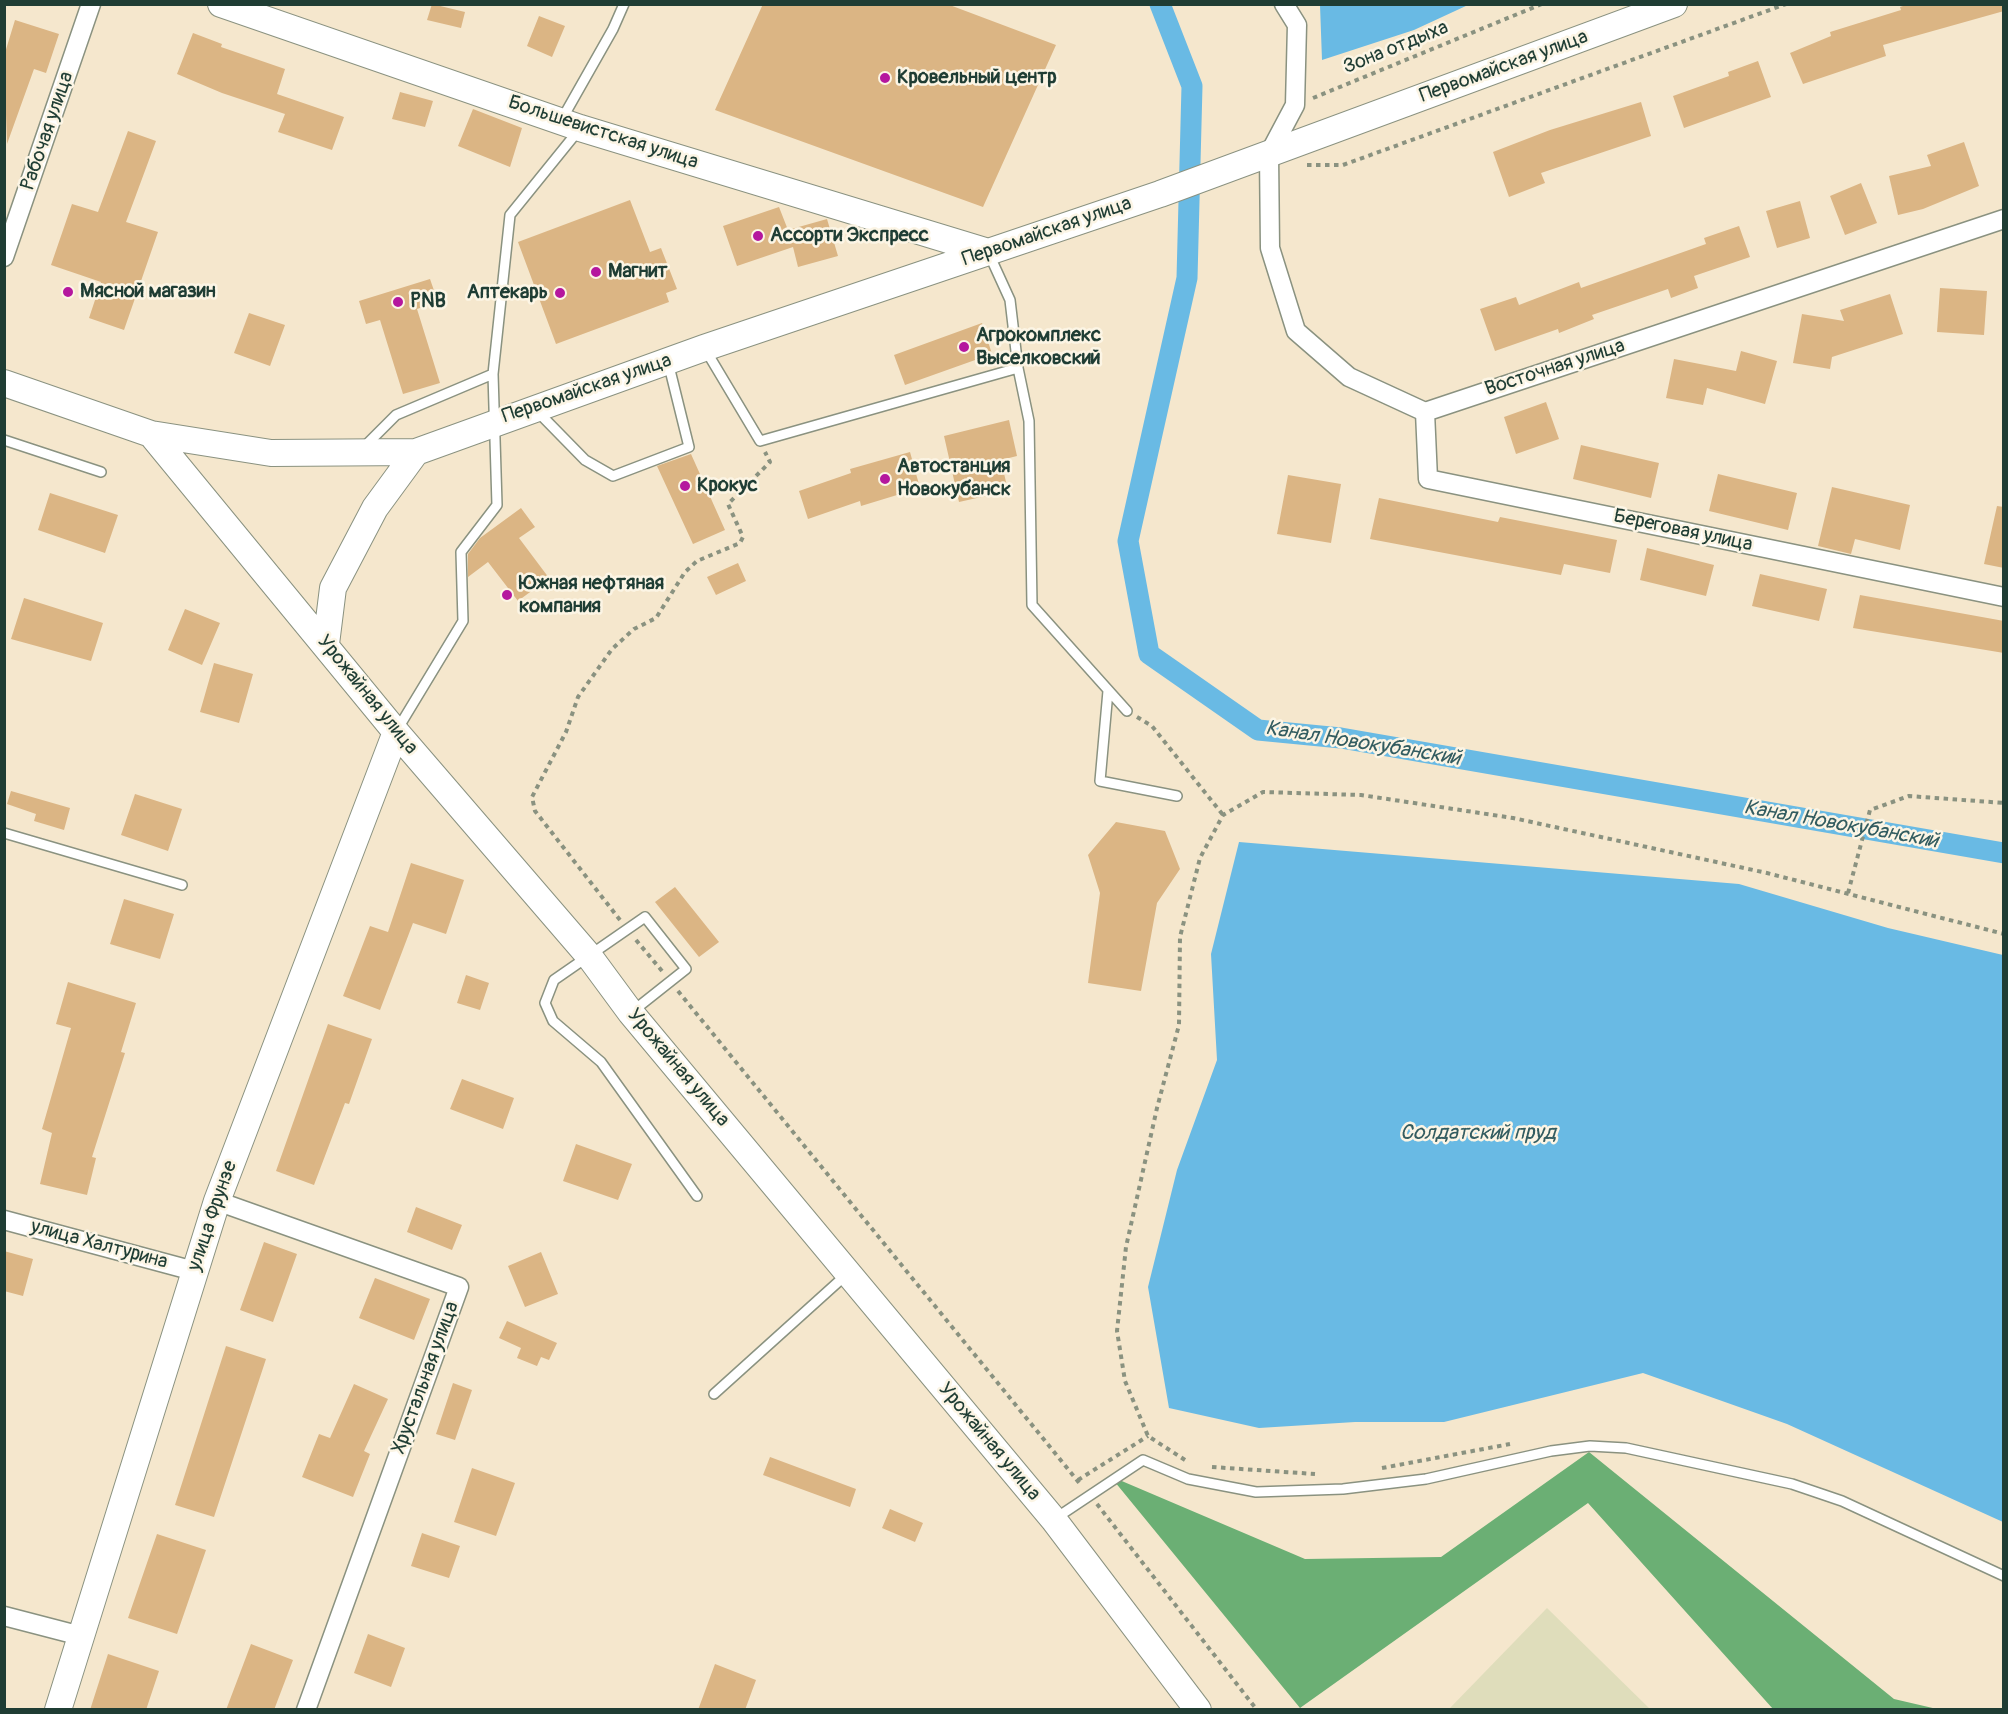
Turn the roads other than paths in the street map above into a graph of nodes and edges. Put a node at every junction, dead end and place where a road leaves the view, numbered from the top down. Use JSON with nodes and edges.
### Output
{"nodes":[{"id":1,"x":91,"y":4,"type":"edge"},
{"id":2,"x":221,"y":4,"type":"edge"},
{"id":3,"x":624,"y":4,"type":"edge"},
{"id":4,"x":1284,"y":4,"type":"edge"},
{"id":5,"x":1298,"y":4,"type":"edge"},
{"id":6,"x":1674,"y":4,"type":"edge"},
{"id":7,"x":1297,"y":24,"type":"junction"},
{"id":8,"x":571,"y":124,"type":"junction"},
{"id":9,"x":1269,"y":164,"type":"junction"},
{"id":10,"x":2004,"y":219,"type":"edge"},
{"id":11,"x":988,"y":252,"type":"junction"},
{"id":12,"x":4,"y":257,"type":"edge"},
{"id":13,"x":704,"y":348,"type":"junction"},
{"id":14,"x":668,"y":361,"type":"junction"},
{"id":15,"x":1018,"y":368,"type":"junction"},
{"id":16,"x":493,"y":374,"type":"junction"},
{"id":17,"x":4,"y":383,"type":"edge"},
{"id":18,"x":535,"y":408,"type":"junction"},
{"id":19,"x":1425,"y":412,"type":"junction"},
{"id":20,"x":493,"y":423,"type":"junction"},
{"id":21,"x":152,"y":434,"type":"junction"},
{"id":22,"x":4,"y":440,"type":"edge"},
{"id":23,"x":359,"y":452,"type":"junction"},
{"id":24,"x":416,"y":452,"type":"junction"},
{"id":25,"x":101,"y":472,"type":"dead end"},
{"id":26,"x":2004,"y":597,"type":"edge"},
{"id":27,"x":326,"y":644,"type":"junction"},
{"id":28,"x":1108,"y":691,"type":"junction"},
{"id":29,"x":1127,"y":711,"type":"road end"},
{"id":30,"x":396,"y":732,"type":"junction"},
{"id":31,"x":1177,"y":796,"type":"dead end"},
{"id":32,"x":4,"y":833,"type":"edge"},
{"id":33,"x":182,"y":885,"type":"dead end"},
{"id":34,"x":589,"y":956,"type":"junction"},
{"id":35,"x":632,"y":1013,"type":"junction"},
{"id":36,"x":697,"y":1196,"type":"dead end"},
{"id":37,"x":218,"y":1201,"type":"junction"},
{"id":38,"x":4,"y":1220,"type":"edge"},
{"id":39,"x":194,"y":1271,"type":"junction"},
{"id":40,"x":849,"y":1273,"type":"junction"},
{"id":41,"x":714,"y":1394,"type":"dead end"},
{"id":42,"x":1054,"y":1520,"type":"junction"},
{"id":43,"x":2004,"y":1576,"type":"edge"},
{"id":44,"x":4,"y":1616,"type":"edge"},
{"id":45,"x":81,"y":1636,"type":"junction"},
{"id":46,"x":58,"y":1710,"type":"edge"},
{"id":47,"x":306,"y":1710,"type":"edge"},
{"id":48,"x":1198,"y":1710,"type":"edge"}],
"edges":[{"from":1,"to":12,"type":"street","name":"Рабочая улица"},
{"from":2,"to":8,"type":"main road","name":"Большевистская улица"},
{"from":3,"to":8,"type":"lane"},
{"from":4,"to":7,"type":"street"},
{"from":5,"to":7,"type":"lane"},
{"from":6,"to":9,"type":"main road","name":"Первомайская улица"},
{"from":7,"to":9,"type":"street"},
{"from":8,"to":11,"type":"main road","name":"Большевистская улица"},
{"from":8,"to":16,"type":"lane"},
{"from":9,"to":11,"type":"main road","name":"Первомайская улица"},
{"from":9,"to":19,"type":"street"},
{"from":10,"to":19,"type":"street","name":"Восточная улица"},
{"from":11,"to":13,"type":"main road","name":"Первомайская улица"},
{"from":11,"to":15,"type":"lane"},
{"from":13,"to":14,"type":"main road","name":"Первомайская улица"},
{"from":13,"to":15,"type":"lane"},
{"from":14,"to":18,"type":"main road","name":"Первомайская улица"},
{"from":14,"to":18,"type":"lane"},
{"from":15,"to":28,"type":"lane"},
{"from":16,"to":20,"type":"lane"},
{"from":16,"to":23,"type":"lane"},
{"from":17,"to":21,"type":"main road","name":"Первомайская улица"},
{"from":18,"to":20,"type":"main road","name":"Первомайская улица"},
{"from":19,"to":26,"type":"street","name":"Береговая улица"},
{"from":20,"to":24,"type":"main road","name":"Первомайская улица"},
{"from":20,"to":30,"type":"lane"},
{"from":21,"to":23,"type":"main road","name":"Первомайская улица"},
{"from":21,"to":27,"type":"main road","name":"Урожайная улица"},
{"from":22,"to":25,"type":"lane"},
{"from":23,"to":24,"type":"main road","name":"Первомайская улица"},
{"from":24,"to":27,"type":"main road"},
{"from":27,"to":30,"type":"main road","name":"Урожайная улица"},
{"from":28,"to":29,"type":"lane"},
{"from":28,"to":31,"type":"lane"},
{"from":30,"to":34,"type":"main road","name":"Урожайная улица"},
{"from":30,"to":37,"type":"main road","name":"улица Фрунзе"},
{"from":32,"to":33,"type":"lane"},
{"from":34,"to":35,"type":"main road","name":"Урожайная улица"},
{"from":34,"to":35,"type":"lane"},
{"from":34,"to":36,"type":"lane"},
{"from":35,"to":40,"type":"main road","name":"Урожайная улица"},
{"from":37,"to":39,"type":"main road","name":"улица Фрунзе"},
{"from":37,"to":47,"type":"street","name":"Хрустальная улица"},
{"from":38,"to":39,"type":"street","name":"улица Халтурина"},
{"from":39,"to":45,"type":"main road","name":"улица Фрунзе"},
{"from":40,"to":41,"type":"lane"},
{"from":40,"to":42,"type":"main road","name":"Урожайная улица"},
{"from":42,"to":43,"type":"lane"},
{"from":42,"to":48,"type":"main road","name":"Урожайная улица"},
{"from":44,"to":45,"type":"street"},
{"from":45,"to":46,"type":"main road","name":"улица Фрунзе"}]}
